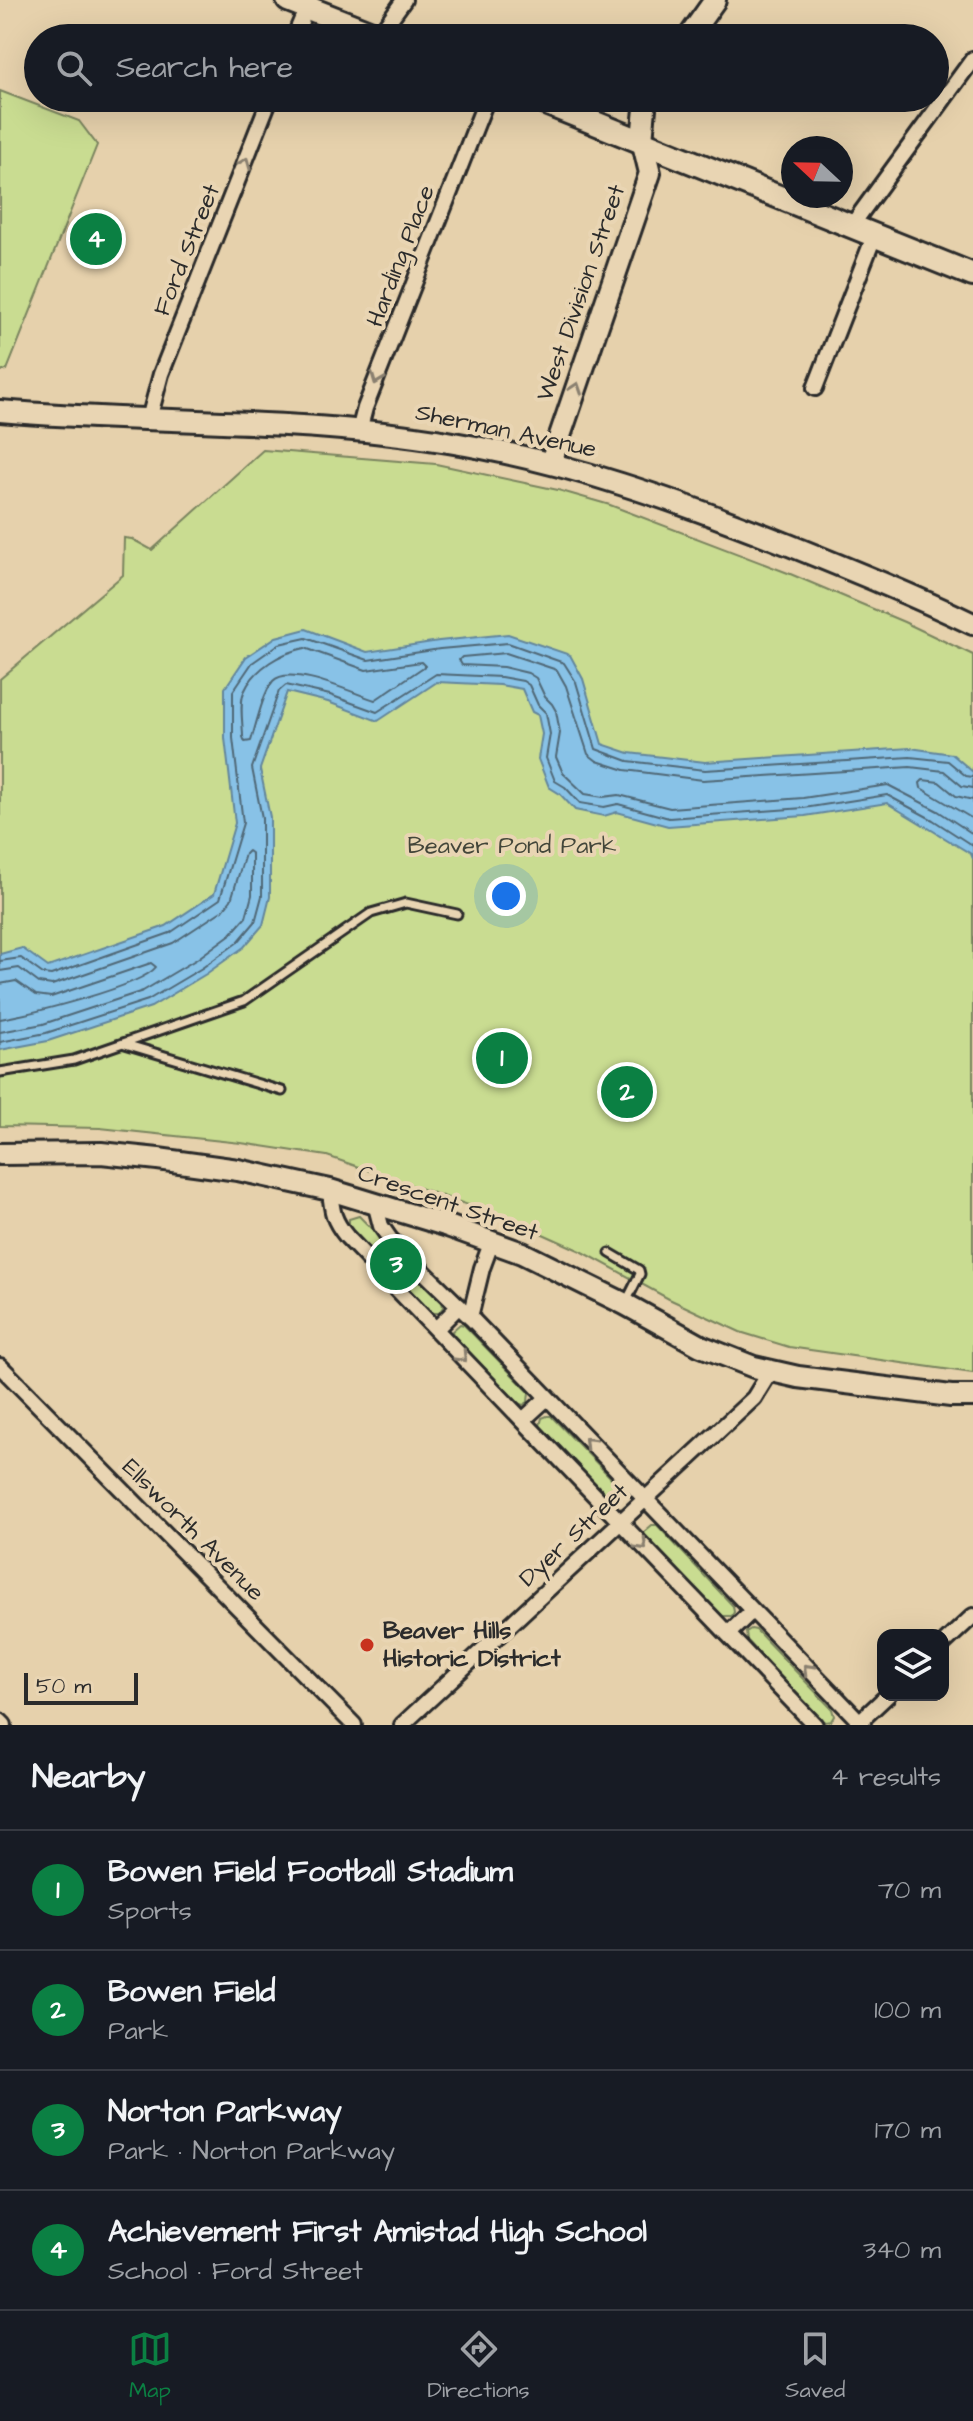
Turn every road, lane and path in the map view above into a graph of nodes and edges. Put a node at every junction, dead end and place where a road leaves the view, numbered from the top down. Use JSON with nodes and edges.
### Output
{"nodes":[{"id":1,"x":404,"y":0,"type":"edge"},
{"id":2,"x":715,"y":0,"type":"edge"},
{"id":3,"x":298,"y":4,"type":"edge"},
{"id":4,"x":296,"y":24,"type":"edge"},
{"id":5,"x":348,"y":24,"type":"edge"},
{"id":6,"x":389,"y":24,"type":"edge"},
{"id":7,"x":698,"y":24,"type":"edge"},
{"id":8,"x":973,"y":59,"type":"edge"},
{"id":9,"x":949,"y":92,"type":"edge"},
{"id":10,"x":264,"y":112,"type":"edge"},
{"id":11,"x":481,"y":112,"type":"edge"},
{"id":12,"x":569,"y":112,"type":"edge"},
{"id":13,"x":645,"y":112,"type":"edge"},
{"id":14,"x":934,"y":112,"type":"edge"},
{"id":15,"x":642,"y":140,"type":"junction"},
{"id":16,"x":852,"y":225,"type":"junction"},
{"id":17,"x":875,"y":234,"type":"junction"},
{"id":18,"x":973,"y":275,"type":"edge"},
{"id":19,"x":815,"y":388,"type":"dead end"},
{"id":20,"x":0,"y":411,"type":"edge"},
{"id":21,"x":149,"y":419,"type":"junction"},
{"id":22,"x":359,"y":431,"type":"junction"},
{"id":23,"x":551,"y":462,"type":"junction"},
{"id":24,"x":973,"y":624,"type":"edge"},
{"id":25,"x":457,"y":914,"type":"dead end"},
{"id":26,"x":123,"y":1043,"type":"junction"},
{"id":27,"x":0,"y":1072,"type":"edge"},
{"id":28,"x":282,"y":1091,"type":"dead end"},
{"id":29,"x":0,"y":1154,"type":"edge"},
{"id":30,"x":330,"y":1190,"type":"junction"},
{"id":31,"x":375,"y":1203,"type":"junction"},
{"id":32,"x":492,"y":1241,"type":"junction"},
{"id":33,"x":610,"y":1253,"type":"dead end"},
{"id":34,"x":625,"y":1304,"type":"junction"},
{"id":35,"x":464,"y":1312,"type":"junction"},
{"id":36,"x":436,"y":1329,"type":"junction"},
{"id":37,"x":0,"y":1366,"type":"edge"},
{"id":38,"x":770,"y":1372,"type":"junction"},
{"id":39,"x":951,"y":1396,"type":"junction"},
{"id":40,"x":973,"y":1396,"type":"edge"},
{"id":41,"x":547,"y":1398,"type":"junction"},
{"id":42,"x":973,"y":1404,"type":"edge"},
{"id":43,"x":523,"y":1420,"type":"junction"},
{"id":44,"x":644,"y":1500,"type":"junction"},
{"id":45,"x":620,"y":1522,"type":"junction"},
{"id":46,"x":752,"y":1611,"type":"junction"},
{"id":47,"x":973,"y":1616,"type":"edge"},
{"id":48,"x":728,"y":1634,"type":"junction"},
{"id":49,"x":949,"y":1638,"type":"edge"},
{"id":50,"x":882,"y":1701,"type":"edge"},
{"id":51,"x":859,"y":1724,"type":"edge"},
{"id":52,"x":354,"y":1725,"type":"edge"},
{"id":53,"x":402,"y":1725,"type":"edge"},
{"id":54,"x":815,"y":1725,"type":"edge"}],
"edges":[{"from":1,"to":6,"type":"street"},
{"from":2,"to":7,"type":"main road"},
{"from":3,"to":4,"type":"street"},
{"from":3,"to":5,"type":"main road"},
{"from":8,"to":9,"type":"street"},
{"from":21,"to":10,"type":"street","name":"Ford Street","one_way":true},
{"from":11,"to":22,"type":"street","name":"Harding Place","one_way":true},
{"from":12,"to":15,"type":"main road"},
{"from":13,"to":15,"type":"main road","name":"West Division Street"},
{"from":14,"to":16,"type":"street"},
{"from":15,"to":16,"type":"main road"},
{"from":23,"to":15,"type":"main road","name":"West Division Street","one_way":true},
{"from":16,"to":17,"type":"main road"},
{"from":17,"to":18,"type":"main road"},
{"from":17,"to":19,"type":"street"},
{"from":20,"to":21,"type":"main road","name":"Sherman Avenue"},
{"from":21,"to":22,"type":"main road","name":"Sherman Avenue"},
{"from":22,"to":23,"type":"main road","name":"Sherman Avenue"},
{"from":23,"to":24,"type":"main road","name":"Sherman Avenue"},
{"from":25,"to":26,"type":"lane"},
{"from":26,"to":27,"type":"lane"},
{"from":26,"to":28,"type":"lane"},
{"from":29,"to":30,"type":"main road","name":"Crescent Street"},
{"from":30,"to":31,"type":"main road","name":"Crescent Street"},
{"from":30,"to":36,"type":"street"},
{"from":31,"to":32,"type":"main road","name":"Crescent Street"},
{"from":31,"to":35,"type":"street"},
{"from":32,"to":34,"type":"main road","name":"Crescent Street"},
{"from":32,"to":35,"type":"street"},
{"from":33,"to":34,"type":"lane"},
{"from":34,"to":38,"type":"main road","name":"Crescent Street"},
{"from":35,"to":36,"type":"street"},
{"from":35,"to":41,"type":"street"},
{"from":36,"to":43,"type":"street","one_way":true},
{"from":37,"to":52,"type":"street","name":"Ellsworth Avenue"},
{"from":38,"to":39,"type":"main road","name":"Crescent Street"},
{"from":38,"to":44,"type":"street","name":"Dyer Street"},
{"from":39,"to":40,"type":"main road","name":"Crescent Street"},
{"from":39,"to":42,"type":"main road","name":"Crescent Street"},
{"from":41,"to":43,"type":"street"},
{"from":44,"to":41,"type":"street","one_way":true},
{"from":43,"to":45,"type":"street"},
{"from":44,"to":45,"type":"street","name":"Dyer Street"},
{"from":44,"to":46,"type":"street"},
{"from":45,"to":48,"type":"street","one_way":true},
{"from":45,"to":53,"type":"street","name":"Dyer Street"},
{"from":46,"to":48,"type":"street"},
{"from":51,"to":46,"type":"street","one_way":true},
{"from":47,"to":49,"type":"street"},
{"from":48,"to":54,"type":"street"},
{"from":50,"to":51,"type":"street"}]}
